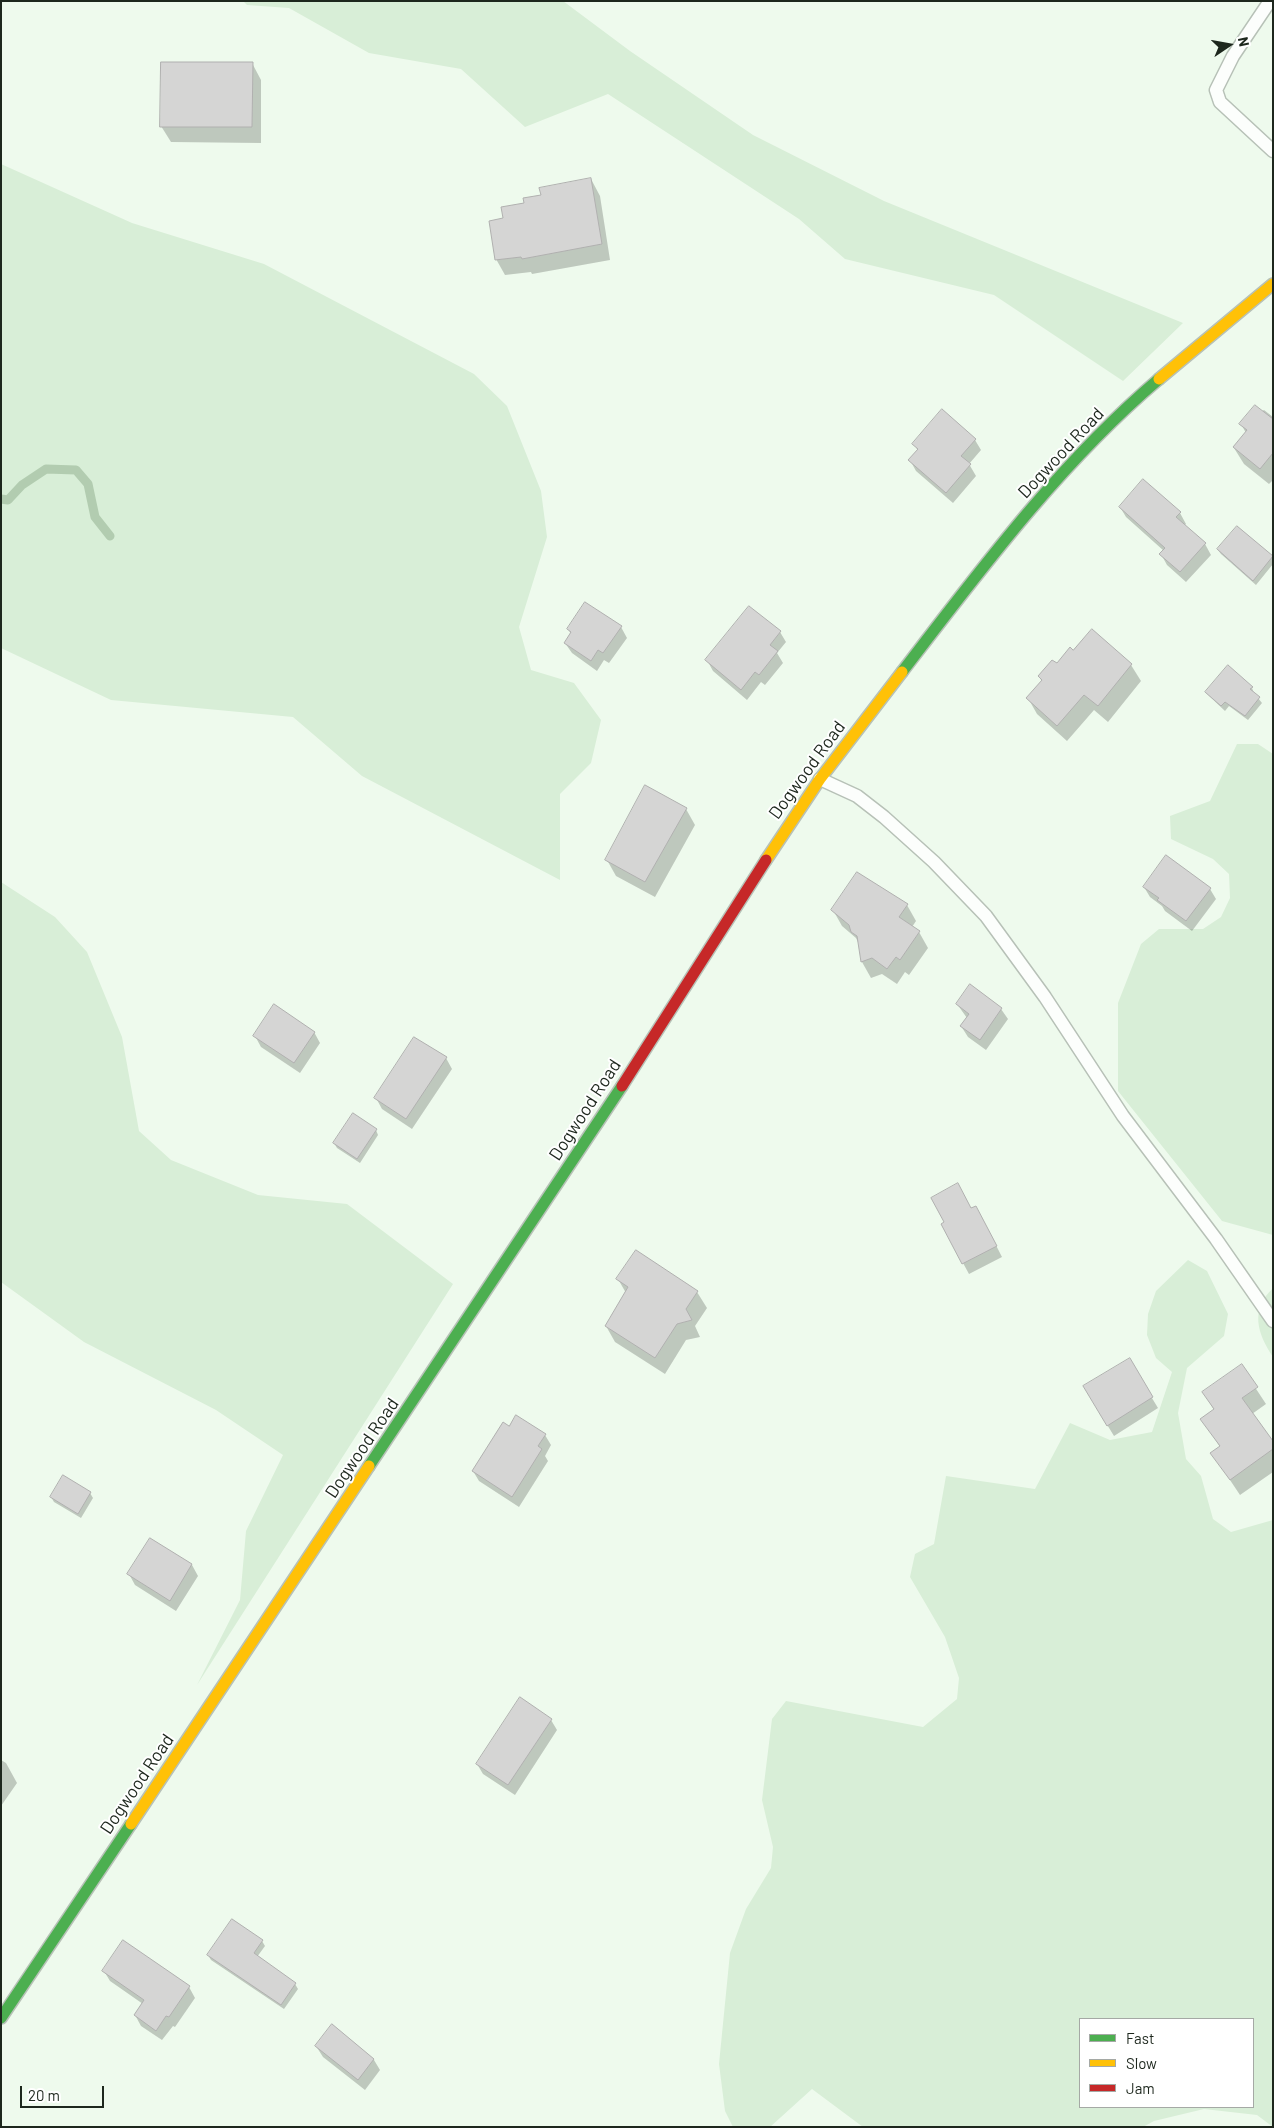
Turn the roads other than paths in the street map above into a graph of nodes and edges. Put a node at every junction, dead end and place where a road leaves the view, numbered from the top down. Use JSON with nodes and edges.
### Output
{"nodes":[{"id":1,"x":1270,"y":1,"type":"edge"},
{"id":2,"x":1273,"y":151,"type":"edge"},
{"id":3,"x":1273,"y":284,"type":"edge"},
{"id":4,"x":820,"y":779,"type":"junction"},
{"id":5,"x":1273,"y":1321,"type":"edge"},
{"id":6,"x":1,"y":2018,"type":"edge"}],
"edges":[{"from":1,"to":2,"type":"lane"},
{"from":3,"to":4,"type":"street","name":"Dogwood Road"},
{"from":4,"to":5,"type":"lane"},
{"from":4,"to":6,"type":"street","name":"Dogwood Road"}]}
